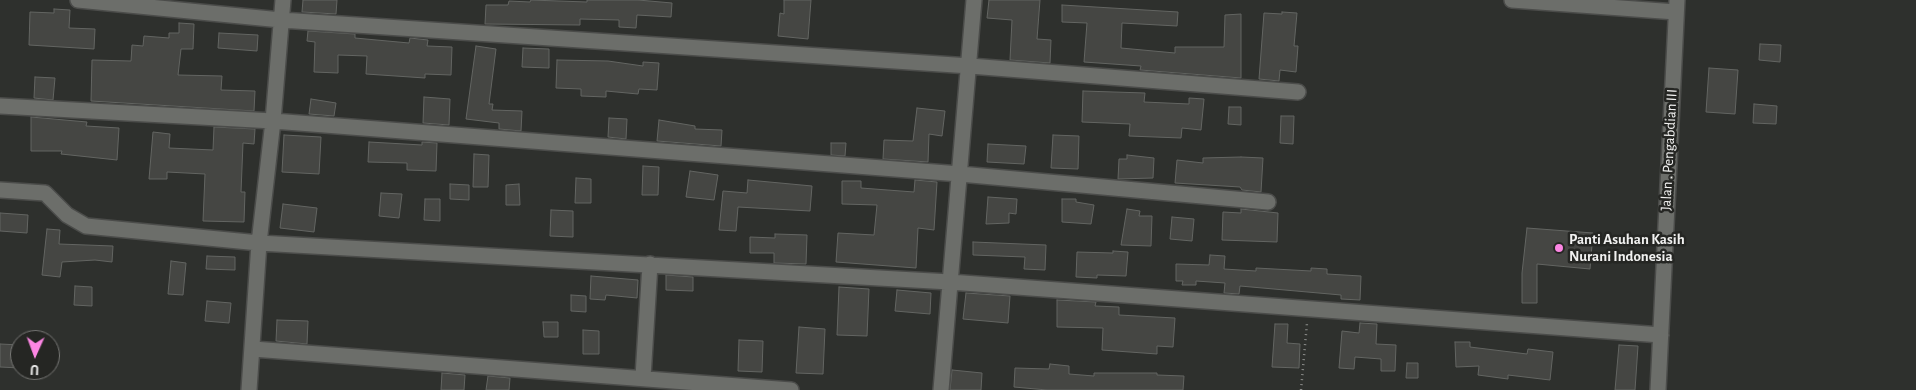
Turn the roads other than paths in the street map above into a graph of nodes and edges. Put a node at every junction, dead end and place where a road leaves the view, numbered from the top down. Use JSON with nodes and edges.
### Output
{"nodes":[{"id":1,"x":78,"y":0,"type":"edge"},
{"id":2,"x":283,"y":0,"type":"edge"},
{"id":3,"x":974,"y":0,"type":"edge"},
{"id":4,"x":1512,"y":0,"type":"edge"},
{"id":5,"x":1677,"y":6,"type":"edge"},
{"id":6,"x":281,"y":20,"type":"junction"},
{"id":7,"x":970,"y":66,"type":"junction"},
{"id":8,"x":1298,"y":92,"type":"dead end"},
{"id":9,"x":0,"y":106,"type":"edge"},
{"id":10,"x":273,"y":121,"type":"junction"},
{"id":11,"x":960,"y":174,"type":"junction"},
{"id":12,"x":0,"y":190,"type":"edge"},
{"id":13,"x":1268,"y":202,"type":"dead end"},
{"id":14,"x":259,"y":243,"type":"junction"},
{"id":15,"x":650,"y":264,"type":"junction"},
{"id":16,"x":950,"y":282,"type":"junction"},
{"id":17,"x":1661,"y":335,"type":"junction"},
{"id":18,"x":253,"y":349,"type":"junction"},
{"id":19,"x":643,"y":377,"type":"junction"},
{"id":20,"x":249,"y":390,"type":"edge"},
{"id":21,"x":792,"y":390,"type":"edge"},
{"id":22,"x":941,"y":390,"type":"edge"},
{"id":23,"x":1658,"y":390,"type":"edge"}],
"edges":[{"from":1,"to":6,"type":"street"},
{"from":2,"to":6,"type":"street"},
{"from":3,"to":7,"type":"street"},
{"from":4,"to":5,"type":"street"},
{"from":5,"to":17,"type":"street","name":"Jalan . Pengabdian III"},
{"from":6,"to":7,"type":"street"},
{"from":6,"to":10,"type":"street"},
{"from":7,"to":8,"type":"street"},
{"from":7,"to":11,"type":"street"},
{"from":9,"to":10,"type":"street"},
{"from":10,"to":11,"type":"street"},
{"from":10,"to":14,"type":"street"},
{"from":11,"to":13,"type":"street"},
{"from":11,"to":16,"type":"street"},
{"from":12,"to":14,"type":"street"},
{"from":14,"to":15,"type":"street"},
{"from":14,"to":18,"type":"street"},
{"from":15,"to":16,"type":"street"},
{"from":15,"to":19,"type":"street"},
{"from":16,"to":17,"type":"street"},
{"from":16,"to":22,"type":"street"},
{"from":17,"to":23,"type":"street","name":"Jalan . Pengabdian III"},
{"from":18,"to":19,"type":"street"},
{"from":18,"to":20,"type":"street"},
{"from":19,"to":21,"type":"street"}]}
